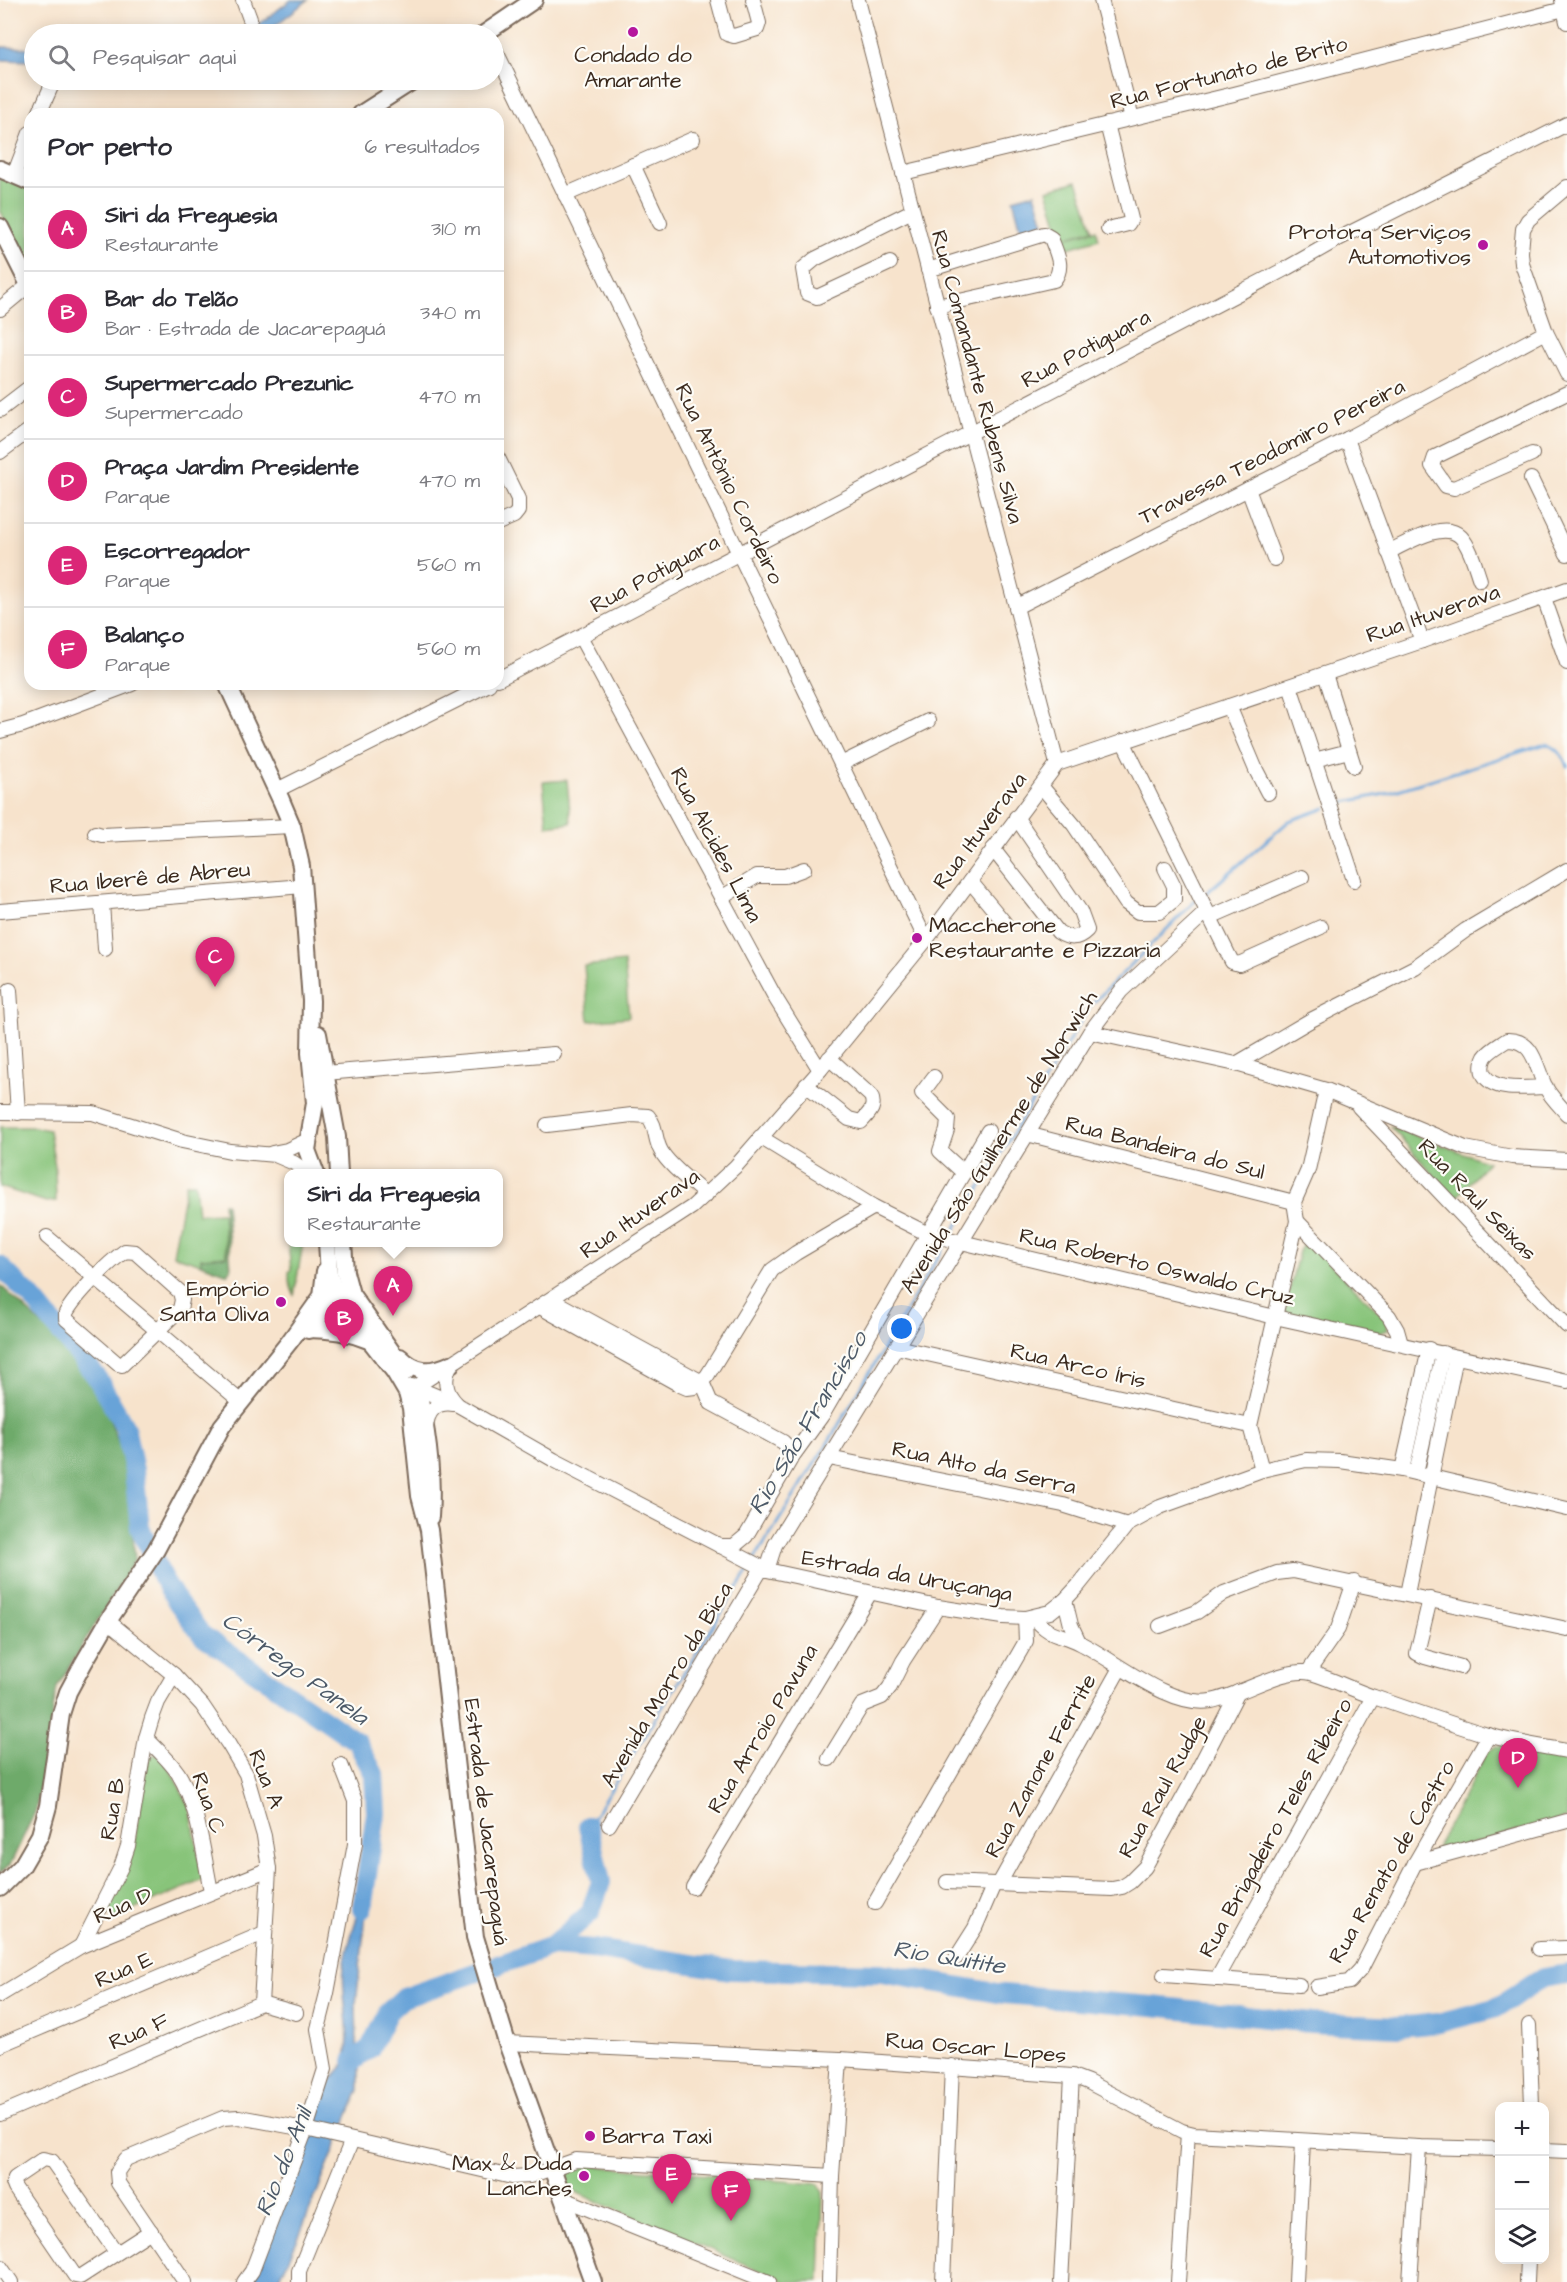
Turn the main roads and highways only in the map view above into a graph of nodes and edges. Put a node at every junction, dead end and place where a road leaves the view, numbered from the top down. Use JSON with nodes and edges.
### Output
{"nodes":[{"id":1,"x":534,"y":0,"type":"edge"},
{"id":2,"x":504,"y":24,"type":"edge"},
{"id":3,"x":398,"y":90,"type":"edge"},
{"id":4,"x":370,"y":108,"type":"edge"},
{"id":5,"x":0,"y":227,"type":"edge"},
{"id":6,"x":24,"y":276,"type":"edge"},
{"id":7,"x":230,"y":690,"type":"edge"},
{"id":8,"x":312,"y":1001,"type":"junction"},
{"id":9,"x":308,"y":1140,"type":"junction"},
{"id":10,"x":314,"y":1169,"type":"edge"},
{"id":11,"x":332,"y":1169,"type":"edge"},
{"id":12,"x":339,"y":1169,"type":"edge"},
{"id":13,"x":343,"y":1247,"type":"edge"},
{"id":14,"x":327,"y":1251,"type":"edge"},
{"id":15,"x":345,"y":1272,"type":"junction"},
{"id":16,"x":337,"y":1298,"type":"junction"},
{"id":17,"x":308,"y":1329,"type":"junction"},
{"id":18,"x":368,"y":1340,"type":"junction"},
{"id":19,"x":290,"y":1341,"type":"junction"},
{"id":20,"x":388,"y":1344,"type":"junction"},
{"id":21,"x":451,"y":1364,"type":"road end"},
{"id":22,"x":413,"y":1394,"type":"junction"},
{"id":23,"x":429,"y":1530,"type":"junction"},
{"id":24,"x":0,"y":1888,"type":"edge"},
{"id":25,"x":593,"y":2282,"type":"edge"}],
"edges":[{"from":1,"to":2,"type":"main road"},
{"from":3,"to":4,"type":"main road"},
{"from":5,"to":6,"type":"main road"},
{"from":7,"to":8,"type":"main road"},
{"from":8,"to":9,"type":"main road"},
{"from":8,"to":12,"type":"main road"},
{"from":9,"to":10,"type":"main road"},
{"from":9,"to":11,"type":"main road"},
{"from":13,"to":15,"type":"main road","name":"Estrada de Jacarepaguá"},
{"from":14,"to":16,"type":"main road","name":"Estrada de Jacarepaguá"},
{"from":14,"to":19,"type":"main road"},
{"from":15,"to":16,"type":"main road"},
{"from":15,"to":20,"type":"main road","name":"Estrada de Jacarepaguá"},
{"from":16,"to":17,"type":"main road"},
{"from":16,"to":18,"type":"main road","name":"Estrada de Jacarepaguá"},
{"from":17,"to":18,"type":"main road"},
{"from":17,"to":19,"type":"main road"},
{"from":18,"to":22,"type":"main road","name":"Estrada de Jacarepaguá"},
{"from":19,"to":24,"type":"main road"},
{"from":20,"to":21,"type":"main road"},
{"from":20,"to":22,"type":"main road","name":"Estrada de Jacarepaguá"},
{"from":22,"to":23,"type":"main road","name":"Estrada de Jacarepaguá"},
{"from":22,"to":23,"type":"main road","name":"Estrada de Jacarepaguá"},
{"from":23,"to":25,"type":"main road","name":"Estrada de Jacarepaguá"}]}
